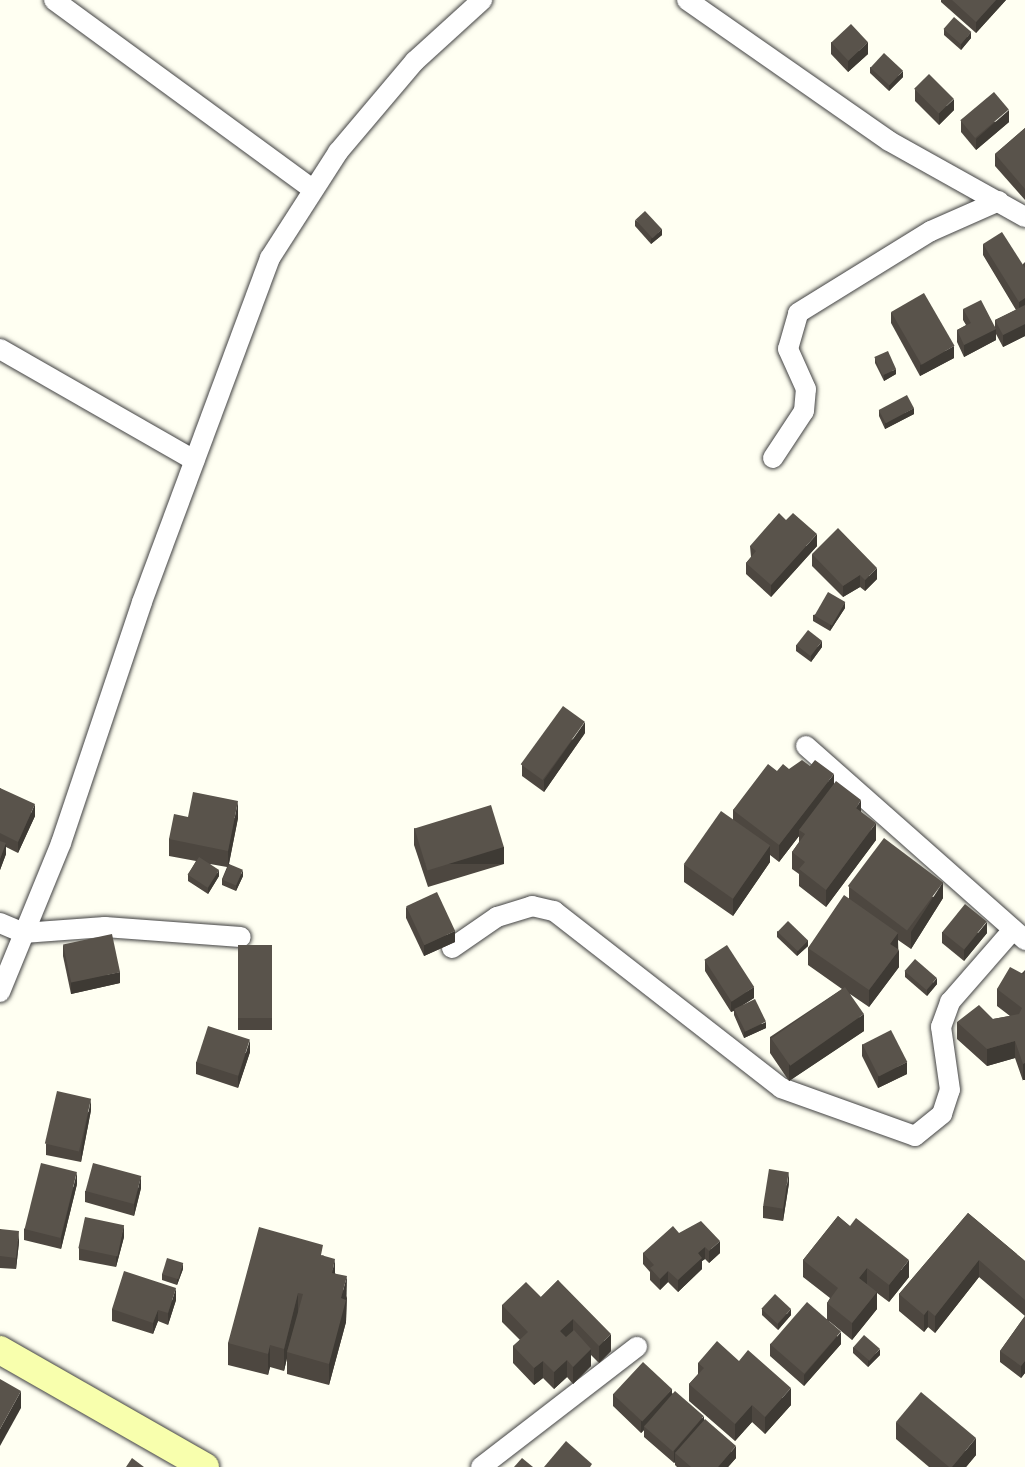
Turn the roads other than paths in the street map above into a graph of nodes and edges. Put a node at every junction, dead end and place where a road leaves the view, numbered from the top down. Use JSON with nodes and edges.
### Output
{"nodes":[{"id":1,"x":54,"y":0,"type":"edge"},
{"id":2,"x":482,"y":0,"type":"edge"},
{"id":3,"x":687,"y":0,"type":"edge"},
{"id":4,"x":312,"y":189,"type":"junction"},
{"id":5,"x":999,"y":201,"type":"junction"},
{"id":6,"x":1025,"y":217,"type":"edge"},
{"id":7,"x":0,"y":349,"type":"edge"},
{"id":8,"x":773,"y":458,"type":"dead end"},
{"id":9,"x":194,"y":460,"type":"junction"},
{"id":10,"x":806,"y":746,"type":"dead end"},
{"id":11,"x":0,"y":923,"type":"edge"},
{"id":12,"x":22,"y":933,"type":"junction"},
{"id":13,"x":1018,"y":936,"type":"edge"},
{"id":14,"x":241,"y":937,"type":"dead end"},
{"id":15,"x":452,"y":948,"type":"dead end"},
{"id":16,"x":0,"y":992,"type":"edge"},
{"id":17,"x":637,"y":1347,"type":"dead end"},
{"id":18,"x":0,"y":1350,"type":"edge"},
{"id":19,"x":205,"y":1467,"type":"edge"},
{"id":20,"x":481,"y":1467,"type":"edge"}],
"edges":[{"from":1,"to":4,"type":"street"},
{"from":2,"to":4,"type":"street"},
{"from":3,"to":5,"type":"street"},
{"from":4,"to":9,"type":"street"},
{"from":5,"to":6,"type":"street"},
{"from":5,"to":8,"type":"street"},
{"from":7,"to":9,"type":"street"},
{"from":9,"to":12,"type":"street"},
{"from":10,"to":13,"type":"street"},
{"from":11,"to":12,"type":"street"},
{"from":12,"to":14,"type":"street"},
{"from":12,"to":16,"type":"street"},
{"from":13,"to":15,"type":"street"},
{"from":17,"to":20,"type":"street"},
{"from":18,"to":19,"type":"street"}]}
